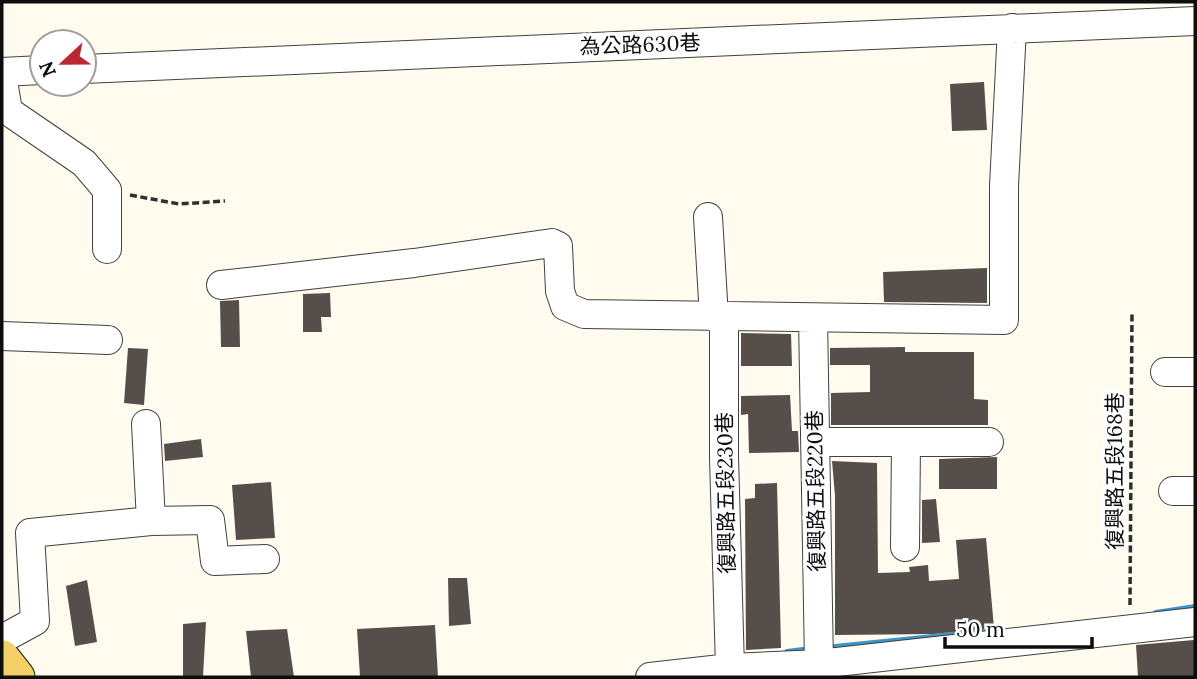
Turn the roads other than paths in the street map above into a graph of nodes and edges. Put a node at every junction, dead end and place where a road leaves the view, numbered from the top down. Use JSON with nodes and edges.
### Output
{"nodes":[{"id":1,"x":1195,"y":21,"type":"edge"},
{"id":2,"x":1012,"y":28,"type":"junction"},
{"id":3,"x":98,"y":68,"type":"edge"},
{"id":4,"x":28,"y":71,"type":"edge"},
{"id":5,"x":2,"y":74,"type":"edge"},
{"id":6,"x":708,"y":217,"type":"dead end"},
{"id":7,"x":107,"y":249,"type":"dead end"},
{"id":8,"x":221,"y":285,"type":"dead end"},
{"id":9,"x":719,"y":318,"type":"junction"},
{"id":10,"x":813,"y":318,"type":"junction"},
{"id":11,"x":2,"y":335,"type":"edge"},
{"id":12,"x":108,"y":340,"type":"dead end"},
{"id":13,"x":1166,"y":372,"type":"dead end"},
{"id":14,"x":1195,"y":372,"type":"edge"},
{"id":15,"x":146,"y":424,"type":"dead end"},
{"id":16,"x":815,"y":442,"type":"junction"},
{"id":17,"x":906,"y":442,"type":"junction"},
{"id":18,"x":989,"y":442,"type":"dead end"},
{"id":19,"x":151,"y":521,"type":"junction"},
{"id":20,"x":905,"y":547,"type":"dead end"},
{"id":21,"x":265,"y":559,"type":"dead end"},
{"id":22,"x":1195,"y":622,"type":"edge"},
{"id":23,"x":2,"y":639,"type":"edge"},
{"id":24,"x":2,"y":658,"type":"edge"},
{"id":25,"x":819,"y":664,"type":"junction"},
{"id":26,"x":743,"y":667,"type":"junction"},
{"id":27,"x":17,"y":677,"type":"edge"},
{"id":28,"x":650,"y":677,"type":"edge"}],
"edges":[{"from":1,"to":2,"type":"street","name":"為公路630巷"},
{"from":2,"to":3,"type":"street","name":"為公路630巷"},
{"from":2,"to":10,"type":"street"},
{"from":4,"to":5,"type":"street"},
{"from":5,"to":7,"type":"street"},
{"from":6,"to":9,"type":"street","name":"復興路五段230巷"},
{"from":8,"to":9,"type":"street"},
{"from":9,"to":10,"type":"street"},
{"from":9,"to":26,"type":"street","name":"復興路五段230巷"},
{"from":10,"to":16,"type":"street","name":"復興路五段220巷"},
{"from":11,"to":12,"type":"street"},
{"from":13,"to":14,"type":"street"},
{"from":15,"to":19,"type":"street"},
{"from":16,"to":17,"type":"street"},
{"from":16,"to":25,"type":"street","name":"復興路五段220巷"},
{"from":17,"to":18,"type":"street"},
{"from":17,"to":20,"type":"street"},
{"from":19,"to":21,"type":"street"},
{"from":19,"to":23,"type":"street"},
{"from":22,"to":25,"type":"street"},
{"from":24,"to":27,"type":"main road"},
{"from":25,"to":26,"type":"street"},
{"from":26,"to":28,"type":"street"}]}
